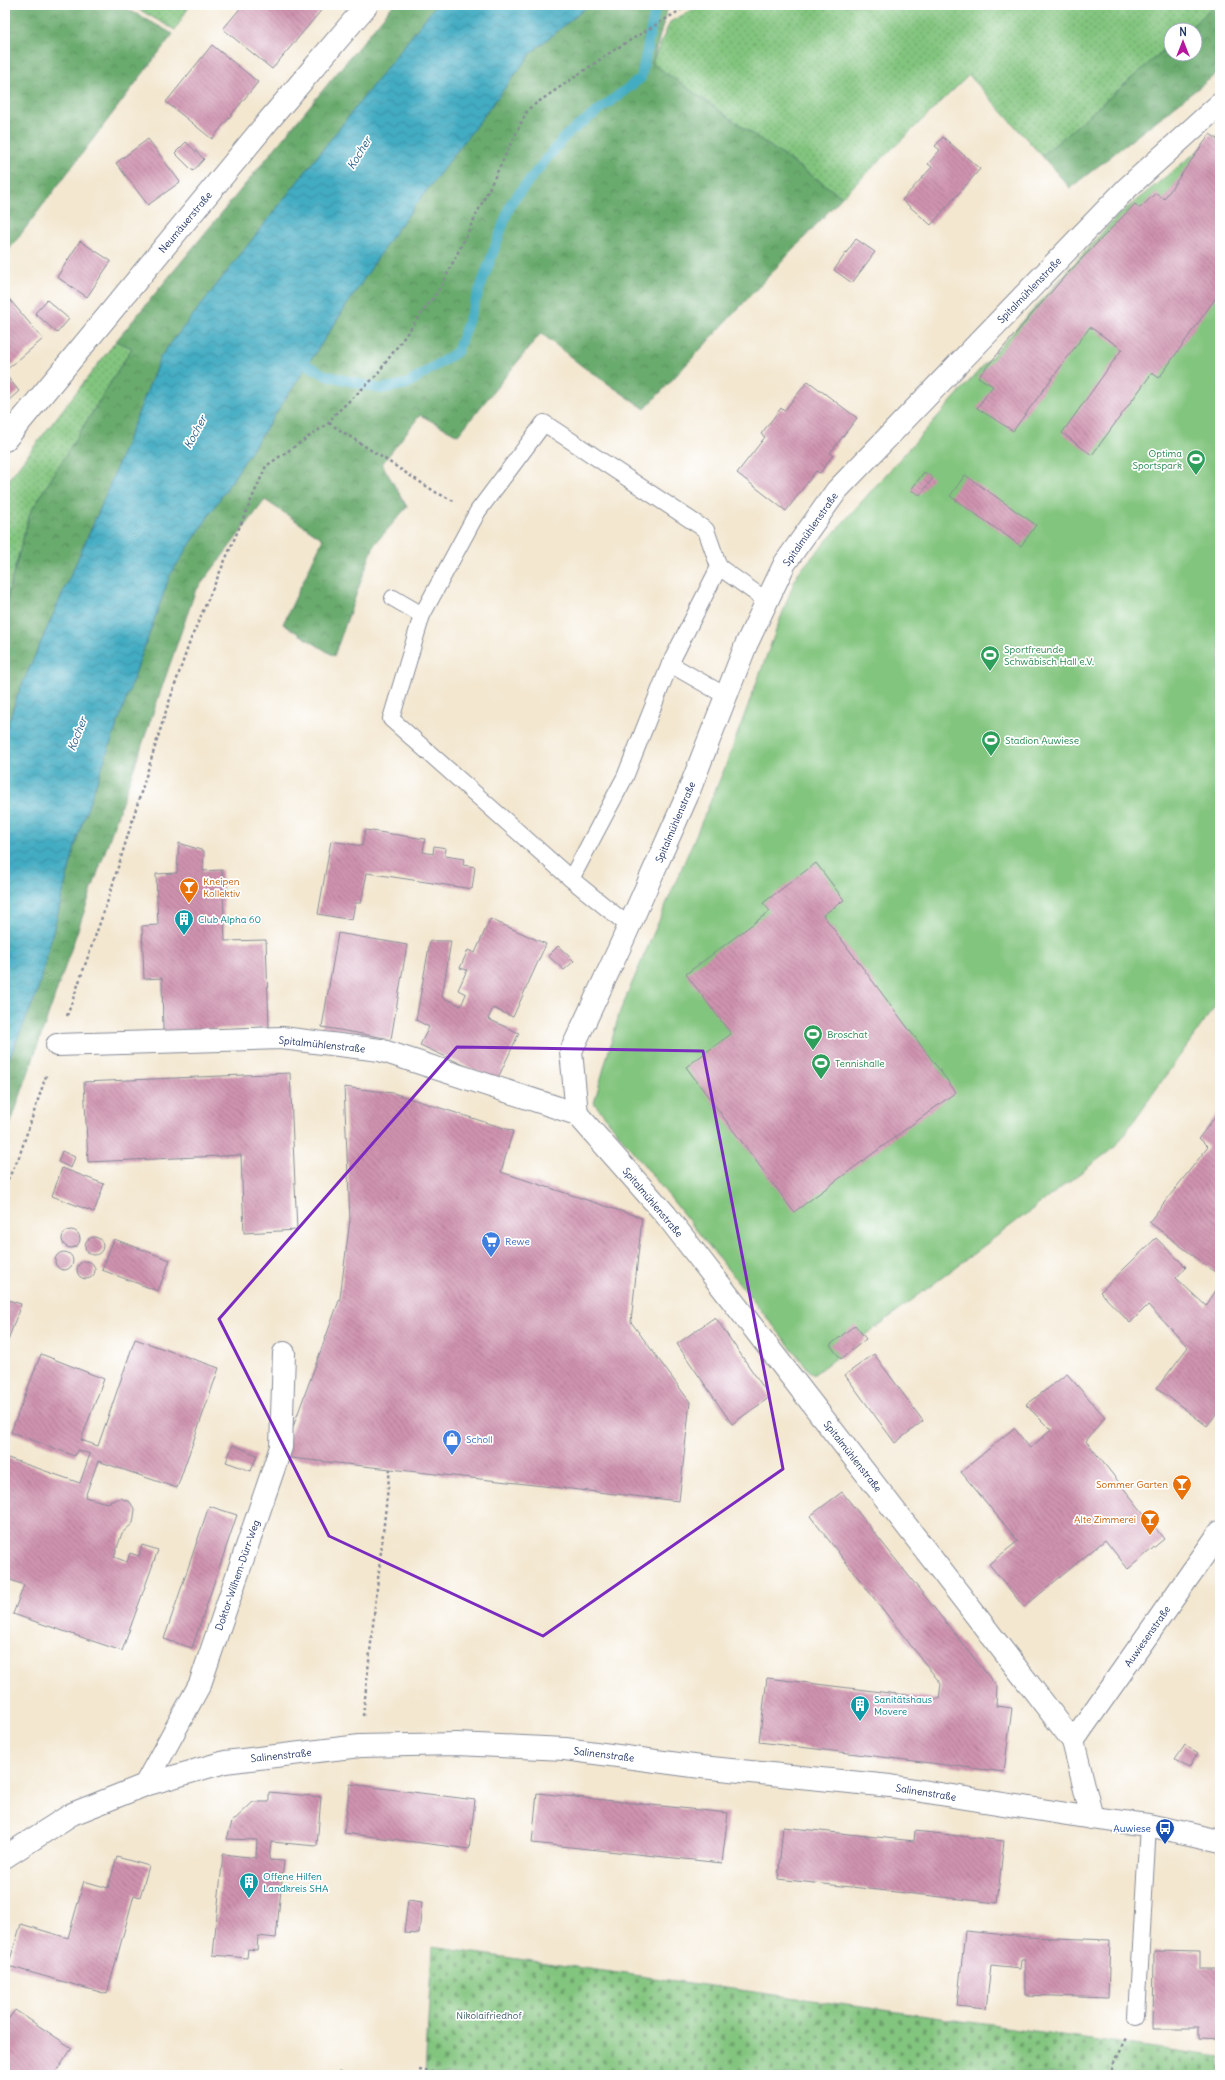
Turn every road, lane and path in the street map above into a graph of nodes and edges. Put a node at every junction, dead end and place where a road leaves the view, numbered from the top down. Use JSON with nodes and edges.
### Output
{"nodes":[{"id":1,"x":367,"y":5,"type":"edge"},
{"id":2,"x":689,"y":5,"type":"edge"},
{"id":3,"x":1220,"y":104,"type":"edge"},
{"id":4,"x":329,"y":423,"type":"junction"},
{"id":5,"x":5,"y":440,"type":"edge"},
{"id":6,"x":478,"y":511,"type":"junction"},
{"id":7,"x":719,"y":567,"type":"junction"},
{"id":8,"x":393,"y":598,"type":"dead end"},
{"id":9,"x":767,"y":601,"type":"junction"},
{"id":10,"x":422,"y":615,"type":"junction"},
{"id":11,"x":670,"y":664,"type":"junction"},
{"id":12,"x":726,"y":696,"type":"junction"},
{"id":13,"x":571,"y":879,"type":"junction"},
{"id":14,"x":629,"y":926,"type":"junction"},
{"id":15,"x":57,"y":1045,"type":"junction"},
{"id":16,"x":577,"y":1114,"type":"junction"},
{"id":17,"x":5,"y":1185,"type":"edge"},
{"id":18,"x":284,"y":1353,"type":"dead end"},
{"id":19,"x":390,"y":1469,"type":"dead end"},
{"id":20,"x":1220,"y":1532,"type":"edge"},
{"id":21,"x":1073,"y":1741,"type":"junction"},
{"id":22,"x":360,"y":1746,"type":"junction"},
{"id":23,"x":145,"y":1785,"type":"junction"},
{"id":24,"x":1092,"y":1818,"type":"junction"},
{"id":25,"x":1148,"y":1825,"type":"junction"},
{"id":26,"x":1220,"y":1842,"type":"edge"},
{"id":27,"x":5,"y":1857,"type":"edge"},
{"id":28,"x":1137,"y":2016,"type":"joint"},
{"id":29,"x":419,"y":2070,"type":"dead end"},
{"id":30,"x":453,"y":2075,"type":"edge"},
{"id":31,"x":1110,"y":2075,"type":"edge"}],
"edges":[{"from":1,"to":5,"type":"street","name":"Neumäuerstraße"},
{"from":2,"to":4,"type":"path"},
{"from":3,"to":9,"type":"street","name":"Spitalmühlenstraße"},
{"from":4,"to":6,"type":"path"},
{"from":4,"to":15,"type":"path"},
{"from":6,"to":7,"type":"lane"},
{"from":6,"to":10,"type":"lane"},
{"from":7,"to":9,"type":"lane"},
{"from":7,"to":11,"type":"lane"},
{"from":8,"to":10,"type":"lane"},
{"from":9,"to":12,"type":"street","name":"Spitalmühlenstraße"},
{"from":10,"to":13,"type":"lane"},
{"from":11,"to":12,"type":"lane"},
{"from":11,"to":13,"type":"lane"},
{"from":12,"to":14,"type":"street","name":"Spitalmühlenstraße"},
{"from":13,"to":14,"type":"lane"},
{"from":14,"to":16,"type":"street","name":"Spitalmühlenstraße"},
{"from":15,"to":16,"type":"street","name":"Spitalmühlenstraße"},
{"from":15,"to":17,"type":"path"},
{"from":16,"to":21,"type":"street","name":"Spitalmühlenstraße"},
{"from":18,"to":23,"type":"street","name":"Doktor-Wilhem-Dürr-Weg"},
{"from":19,"to":22,"type":"path"},
{"from":20,"to":21,"type":"street","name":"Auwiesenstraße"},
{"from":21,"to":24,"type":"street","name":"Spitalmühlenstraße"},
{"from":22,"to":23,"type":"street","name":"Salinenstraße"},
{"from":22,"to":24,"type":"street","name":"Salinenstraße"},
{"from":23,"to":27,"type":"street","name":"Salinenstraße"},
{"from":24,"to":25,"type":"street","name":"Salinenstraße"},
{"from":25,"to":26,"type":"street","name":"Salinenstraße"},
{"from":25,"to":28,"type":"lane"},
{"from":28,"to":31,"type":"path"},
{"from":29,"to":30,"type":"path"}]}
